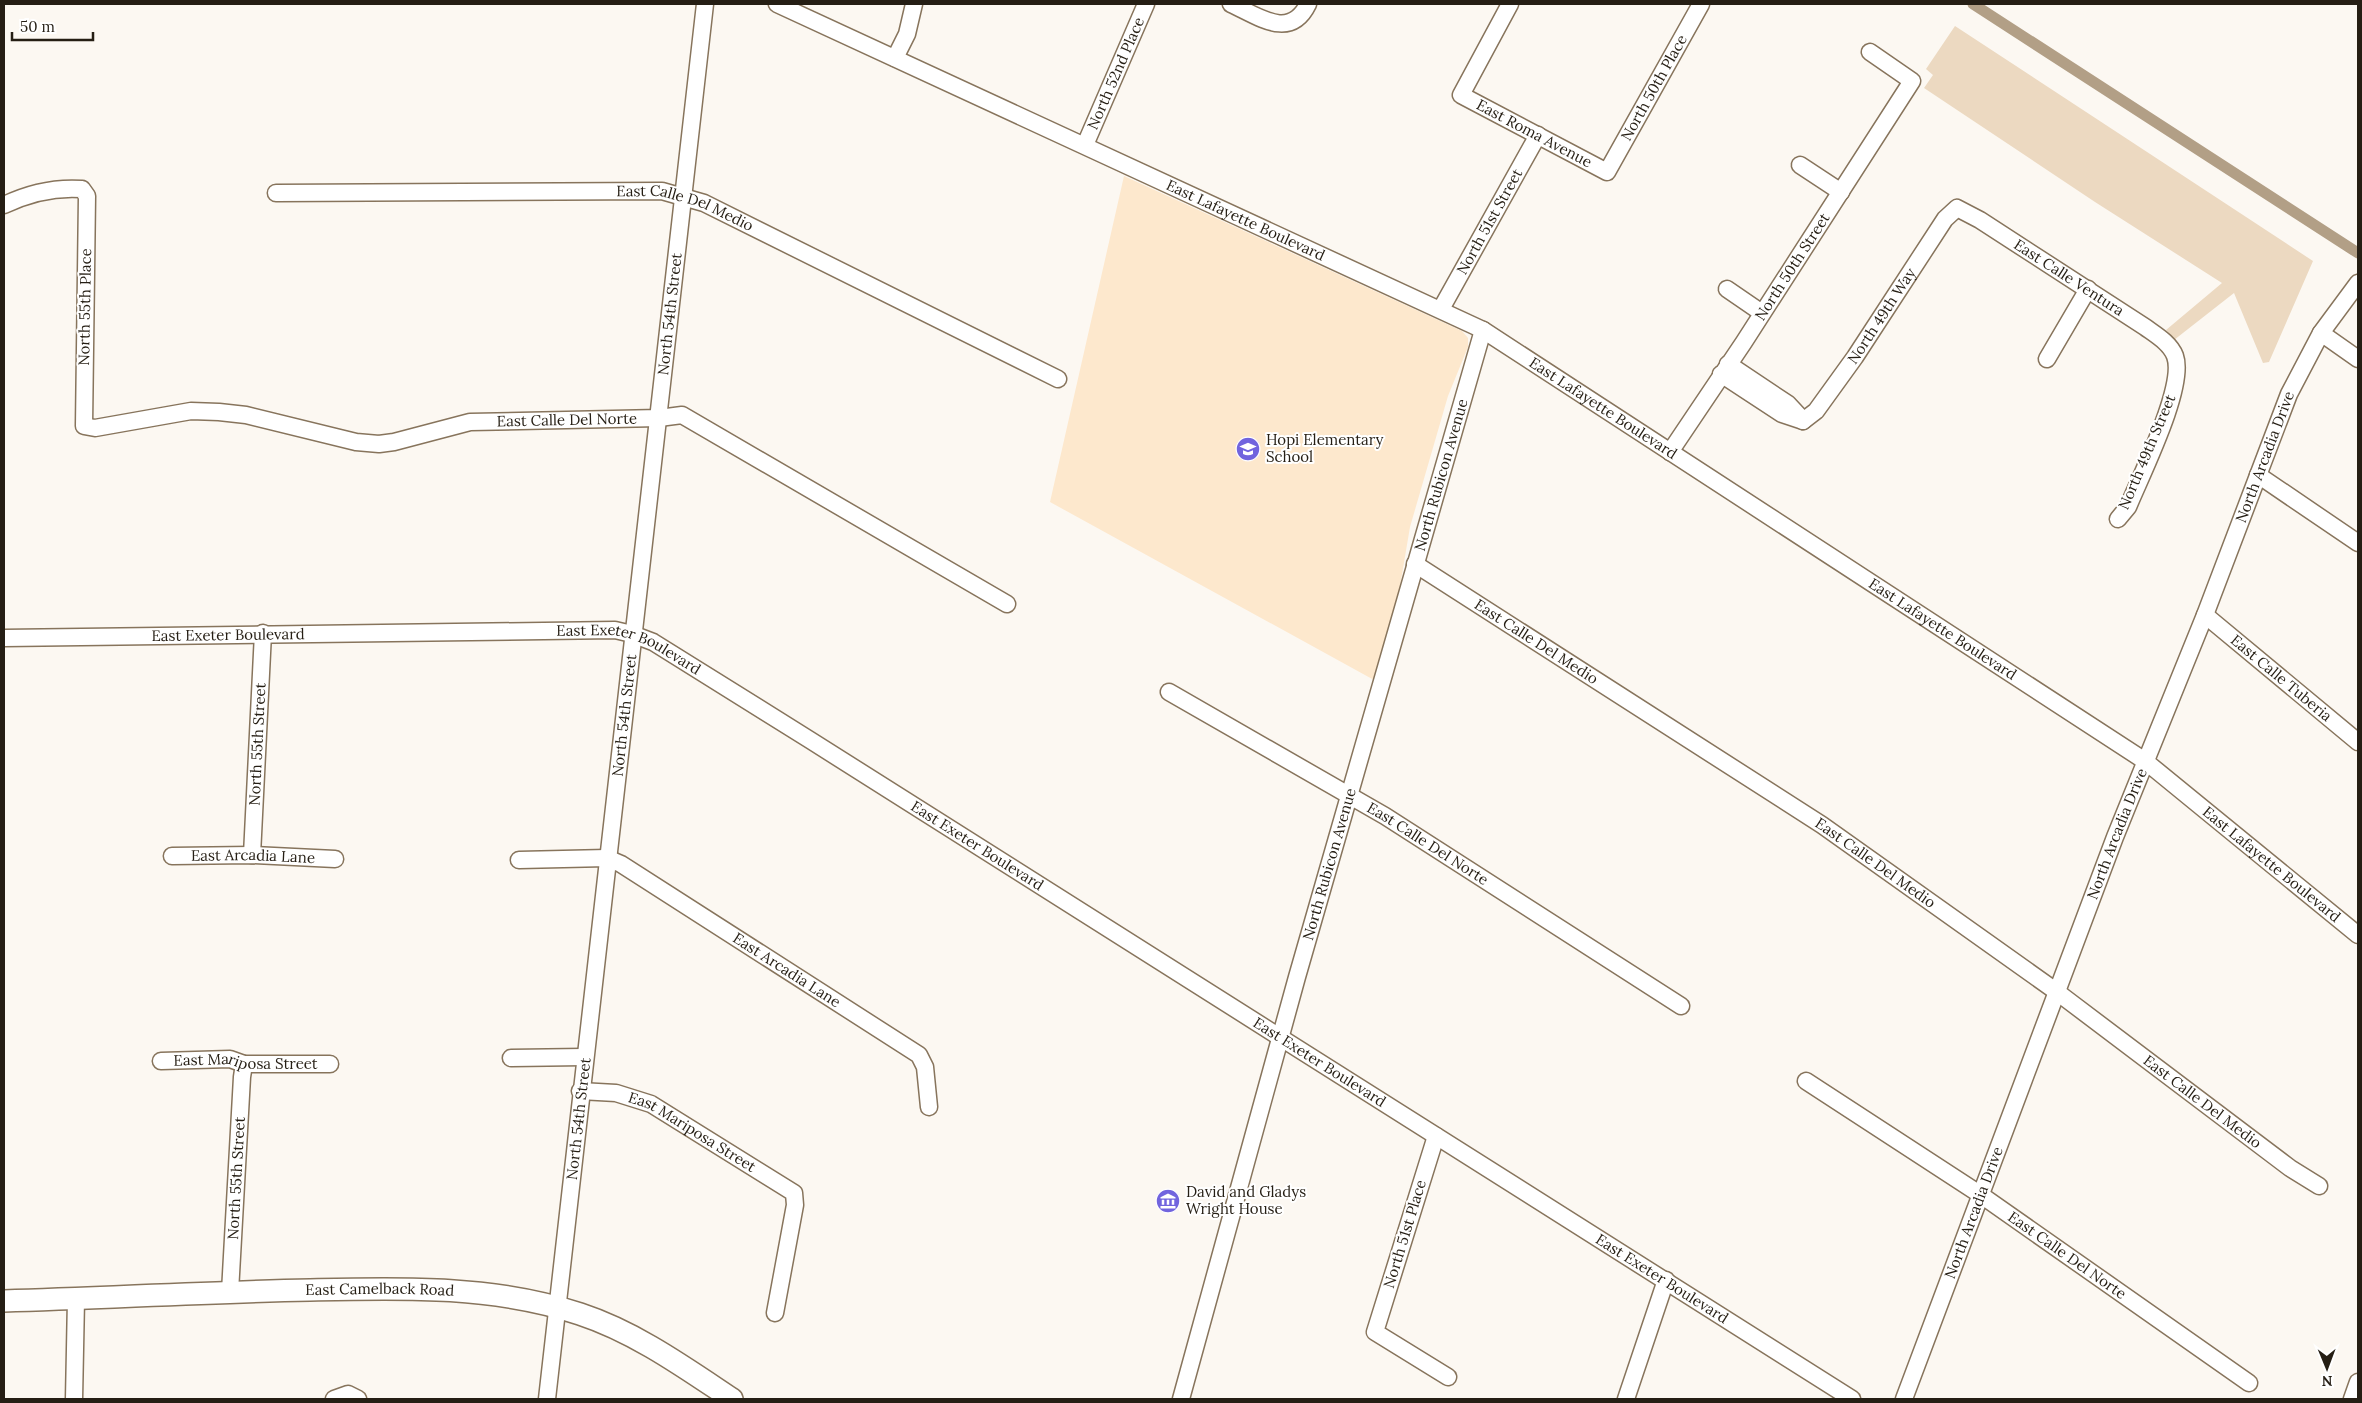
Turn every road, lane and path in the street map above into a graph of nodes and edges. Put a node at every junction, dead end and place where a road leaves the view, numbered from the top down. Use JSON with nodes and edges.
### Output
{"nodes":[{"id":1,"x":705,"y":4,"type":"edge"},
{"id":2,"x":777,"y":4,"type":"edge"},
{"id":3,"x":914,"y":4,"type":"edge"},
{"id":4,"x":1146,"y":4,"type":"edge"},
{"id":5,"x":1231,"y":4,"type":"edge"},
{"id":6,"x":1308,"y":4,"type":"edge"},
{"id":7,"x":1510,"y":4,"type":"edge"},
{"id":8,"x":1701,"y":4,"type":"edge"},
{"id":9,"x":1870,"y":52,"type":"dead end"},
{"id":10,"x":895,"y":58,"type":"junction"},
{"id":11,"x":1538,"y":135,"type":"junction"},
{"id":12,"x":1085,"y":145,"type":"junction"},
{"id":13,"x":1800,"y":164,"type":"dead end"},
{"id":14,"x":1607,"y":172,"type":"joint"},
{"id":15,"x":1841,"y":192,"type":"junction"},
{"id":16,"x":276,"y":193,"type":"dead end"},
{"id":17,"x":682,"y":196,"type":"junction"},
{"id":18,"x":4,"y":205,"type":"edge"},
{"id":19,"x":1957,"y":208,"type":"joint"},
{"id":20,"x":2358,"y":283,"type":"edge"},
{"id":21,"x":1727,"y":289,"type":"dead end"},
{"id":22,"x":2088,"y":289,"type":"junction"},
{"id":23,"x":1441,"y":309,"type":"junction"},
{"id":24,"x":1762,"y":313,"type":"junction"},
{"id":25,"x":1483,"y":330,"type":"junction"},
{"id":26,"x":2321,"y":333,"type":"junction"},
{"id":27,"x":2175,"y":355,"type":"joint"},
{"id":28,"x":2046,"y":359,"type":"dead end"},
{"id":29,"x":2358,"y":359,"type":"edge"},
{"id":30,"x":1725,"y":369,"type":"junction"},
{"id":31,"x":1058,"y":379,"type":"dead end"},
{"id":32,"x":659,"y":418,"type":"junction"},
{"id":33,"x":84,"y":426,"type":"joint"},
{"id":34,"x":1670,"y":452,"type":"junction"},
{"id":35,"x":2258,"y":475,"type":"junction"},
{"id":36,"x":2118,"y":519,"type":"dead end"},
{"id":37,"x":2358,"y":543,"type":"edge"},
{"id":38,"x":1415,"y":564,"type":"junction"},
{"id":39,"x":1007,"y":604,"type":"dead end"},
{"id":40,"x":2205,"y":615,"type":"junction"},
{"id":41,"x":263,"y":633,"type":"junction"},
{"id":42,"x":632,"y":634,"type":"junction"},
{"id":43,"x":4,"y":638,"type":"edge"},
{"id":44,"x":1169,"y":692,"type":"dead end"},
{"id":45,"x":2358,"y":742,"type":"edge"},
{"id":46,"x":2145,"y":761,"type":"junction"},
{"id":47,"x":1351,"y":796,"type":"junction"},
{"id":48,"x":252,"y":855,"type":"junction"},
{"id":49,"x":172,"y":856,"type":"dead end"},
{"id":50,"x":607,"y":858,"type":"junction"},
{"id":51,"x":335,"y":859,"type":"dead end"},
{"id":52,"x":519,"y":860,"type":"dead end"},
{"id":53,"x":2358,"y":935,"type":"edge"},
{"id":54,"x":2057,"y":992,"type":"junction"},
{"id":55,"x":1681,"y":1006,"type":"dead end"},
{"id":56,"x":1281,"y":1037,"type":"junction"},
{"id":57,"x":584,"y":1057,"type":"junction"},
{"id":58,"x":511,"y":1058,"type":"dead end"},
{"id":59,"x":161,"y":1061,"type":"dead end"},
{"id":60,"x":244,"y":1064,"type":"junction"},
{"id":61,"x":330,"y":1064,"type":"dead end"},
{"id":62,"x":1806,"y":1080,"type":"dead end"},
{"id":63,"x":580,"y":1091,"type":"junction"},
{"id":64,"x":929,"y":1107,"type":"dead end"},
{"id":65,"x":1436,"y":1136,"type":"junction"},
{"id":66,"x":2319,"y":1186,"type":"dead end"},
{"id":67,"x":1981,"y":1195,"type":"junction"},
{"id":68,"x":1666,"y":1280,"type":"junction"},
{"id":69,"x":230,"y":1292,"type":"junction"},
{"id":70,"x":76,"y":1299,"type":"junction"},
{"id":71,"x":4,"y":1301,"type":"edge"},
{"id":72,"x":556,"y":1306,"type":"junction"},
{"id":73,"x":775,"y":1313,"type":"dead end"},
{"id":74,"x":1448,"y":1377,"type":"dead end"},
{"id":75,"x":2358,"y":1382,"type":"edge"},
{"id":76,"x":2249,"y":1383,"type":"dead end"},
{"id":77,"x":74,"y":1399,"type":"edge"},
{"id":78,"x":334,"y":1399,"type":"edge"},
{"id":79,"x":358,"y":1399,"type":"edge"},
{"id":80,"x":546,"y":1399,"type":"edge"},
{"id":81,"x":732,"y":1399,"type":"edge"},
{"id":82,"x":1181,"y":1399,"type":"edge"},
{"id":83,"x":1626,"y":1399,"type":"edge"},
{"id":84,"x":1852,"y":1399,"type":"edge"},
{"id":85,"x":1904,"y":1399,"type":"edge"},
{"id":86,"x":2352,"y":1399,"type":"edge"}],
"edges":[{"from":1,"to":17,"type":"street","name":"North 54th Street"},
{"from":2,"to":10,"type":"street","name":"East Lafayette Boulevard"},
{"from":3,"to":10,"type":"street"},
{"from":4,"to":12,"type":"street","name":"North 52nd Place"},
{"from":5,"to":6,"type":"street"},
{"from":7,"to":11,"type":"street","name":"East Roma Avenue"},
{"from":8,"to":14,"type":"street","name":"North 50th Place"},
{"from":9,"to":15,"type":"street","name":"North 50th Street"},
{"from":10,"to":12,"type":"street","name":"East Lafayette Boulevard"},
{"from":11,"to":14,"type":"street","name":"East Roma Avenue"},
{"from":11,"to":23,"type":"street","name":"North 51st Street"},
{"from":12,"to":23,"type":"street","name":"East Lafayette Boulevard"},
{"from":13,"to":15,"type":"street"},
{"from":15,"to":24,"type":"street","name":"North 50th Street"},
{"from":16,"to":17,"type":"street","name":"East Calle Del Medio"},
{"from":17,"to":31,"type":"street","name":"East Calle Del Medio"},
{"from":17,"to":32,"type":"street","name":"North 54th Street"},
{"from":18,"to":33,"type":"street","name":"North 55th Place"},
{"from":19,"to":22,"type":"street","name":"East Calle Ventura"},
{"from":19,"to":30,"type":"street","name":"North 49th Way"},
{"from":20,"to":26,"type":"street","name":"North Arcadia Drive"},
{"from":21,"to":24,"type":"street"},
{"from":22,"to":27,"type":"street","name":"East Calle Ventura"},
{"from":22,"to":28,"type":"street"},
{"from":23,"to":25,"type":"street","name":"East Lafayette Boulevard"},
{"from":24,"to":30,"type":"street","name":"North 50th Street"},
{"from":25,"to":34,"type":"street","name":"East Lafayette Boulevard"},
{"from":25,"to":38,"type":"street","name":"North Rubicon Avenue"},
{"from":26,"to":29,"type":"street"},
{"from":26,"to":35,"type":"street","name":"North Arcadia Drive"},
{"from":27,"to":36,"type":"street","name":"North 49th Street"},
{"from":30,"to":34,"type":"street","name":"North 50th Street"},
{"from":32,"to":33,"type":"street","name":"East Calle Del Norte"},
{"from":32,"to":39,"type":"street","name":"East Calle Del Norte"},
{"from":32,"to":42,"type":"street","name":"North 54th Street"},
{"from":34,"to":46,"type":"street","name":"East Lafayette Boulevard"},
{"from":35,"to":37,"type":"street"},
{"from":35,"to":40,"type":"street","name":"North Arcadia Drive"},
{"from":38,"to":47,"type":"street","name":"North Rubicon Avenue"},
{"from":38,"to":54,"type":"street","name":"East Calle Del Medio"},
{"from":40,"to":45,"type":"street","name":"East Calle Tuberia"},
{"from":40,"to":46,"type":"street","name":"North Arcadia Drive"},
{"from":41,"to":42,"type":"street","name":"East Exeter Boulevard"},
{"from":41,"to":43,"type":"street","name":"East Exeter Boulevard"},
{"from":41,"to":48,"type":"street","name":"North 55th Street"},
{"from":42,"to":50,"type":"street","name":"North 54th Street"},
{"from":42,"to":56,"type":"street","name":"East Exeter Boulevard"},
{"from":44,"to":47,"type":"street","name":"East Calle Del Norte"},
{"from":46,"to":53,"type":"street","name":"East Lafayette Boulevard"},
{"from":46,"to":54,"type":"street","name":"North Arcadia Drive"},
{"from":47,"to":55,"type":"street","name":"East Calle Del Norte"},
{"from":47,"to":56,"type":"street","name":"North Rubicon Avenue"},
{"from":48,"to":49,"type":"street","name":"East Arcadia Lane"},
{"from":48,"to":51,"type":"street","name":"East Arcadia Lane"},
{"from":50,"to":52,"type":"street"},
{"from":50,"to":57,"type":"street","name":"North 54th Street"},
{"from":50,"to":64,"type":"street","name":"East Arcadia Lane"},
{"from":54,"to":66,"type":"street","name":"East Calle Del Medio"},
{"from":54,"to":67,"type":"street","name":"North Arcadia Drive"},
{"from":56,"to":65,"type":"street","name":"East Exeter Boulevard"},
{"from":56,"to":82,"type":"street","name":"North Rubicon Avenue"},
{"from":57,"to":58,"type":"street"},
{"from":57,"to":63,"type":"street","name":"North 54th Street"},
{"from":59,"to":60,"type":"street","name":"East Mariposa Street"},
{"from":60,"to":61,"type":"street","name":"East Mariposa Street"},
{"from":60,"to":69,"type":"street","name":"North 55th Street"},
{"from":62,"to":67,"type":"street","name":"East Calle Del Norte"},
{"from":63,"to":72,"type":"street","name":"North 54th Street"},
{"from":63,"to":73,"type":"street","name":"East Mariposa Street"},
{"from":65,"to":68,"type":"street","name":"East Exeter Boulevard"},
{"from":65,"to":74,"type":"street","name":"North 51st Place"},
{"from":67,"to":76,"type":"street","name":"East Calle Del Norte"},
{"from":67,"to":85,"type":"street","name":"North Arcadia Drive"},
{"from":68,"to":83,"type":"street"},
{"from":68,"to":84,"type":"street","name":"East Exeter Boulevard"},
{"from":69,"to":70,"type":"main road","name":"East Camelback Road"},
{"from":69,"to":72,"type":"main road","name":"East Camelback Road"},
{"from":70,"to":71,"type":"main road","name":"East Camelback Road"},
{"from":70,"to":77,"type":"street"},
{"from":72,"to":80,"type":"street","name":"North 54th Street"},
{"from":72,"to":81,"type":"main road","name":"East Camelback Road"},
{"from":75,"to":86,"type":"street"},
{"from":78,"to":79,"type":"street"}]}
